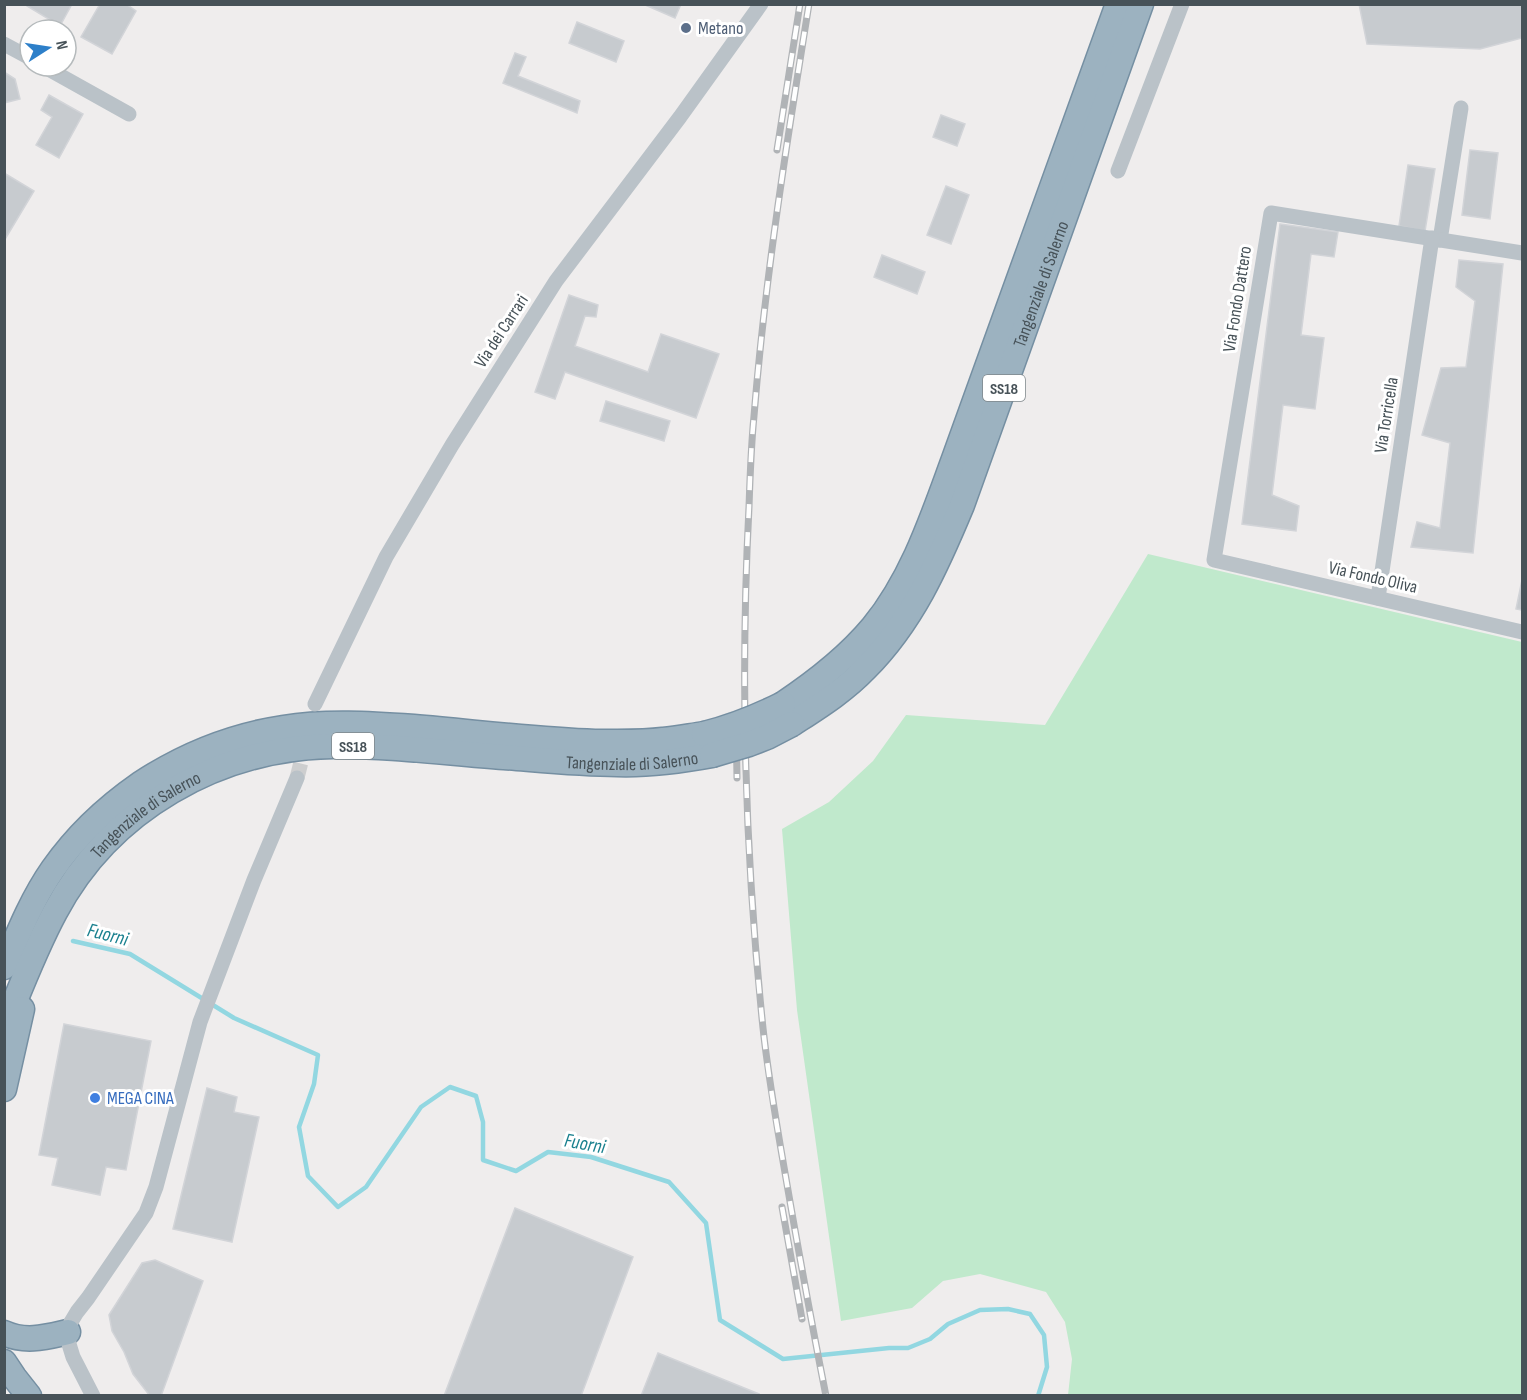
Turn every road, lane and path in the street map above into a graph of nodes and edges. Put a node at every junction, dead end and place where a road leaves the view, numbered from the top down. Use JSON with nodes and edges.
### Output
{"nodes":[{"id":1,"x":761,"y":4,"type":"edge"},
{"id":2,"x":1118,"y":4,"type":"edge"},
{"id":3,"x":1141,"y":4,"type":"edge"},
{"id":4,"x":1182,"y":4,"type":"edge"},
{"id":5,"x":4,"y":44,"type":"edge"},
{"id":6,"x":18,"y":52,"type":"edge"},
{"id":7,"x":64,"y":78,"type":"edge"},
{"id":8,"x":1461,"y":108,"type":"dead end"},
{"id":9,"x":129,"y":114,"type":"dead end"},
{"id":10,"x":1118,"y":171,"type":"dead end"},
{"id":11,"x":1436,"y":239,"type":"junction"},
{"id":12,"x":1522,"y":253,"type":"edge"},
{"id":13,"x":1214,"y":560,"type":"joint"},
{"id":14,"x":1378,"y":598,"type":"junction"},
{"id":15,"x":1522,"y":632,"type":"edge"},
{"id":16,"x":315,"y":704,"type":"dead end"},
{"id":17,"x":788,"y":714,"type":"junction"},
{"id":18,"x":708,"y":745,"type":"junction"},
{"id":19,"x":297,"y":778,"type":"tunnel mouth"},
{"id":20,"x":7,"y":959,"type":"edge"},
{"id":21,"x":32,"y":963,"type":"junction"},
{"id":22,"x":4,"y":1028,"type":"edge"},
{"id":23,"x":4,"y":1089,"type":"edge"},
{"id":24,"x":69,"y":1332,"type":"junction"},
{"id":25,"x":4,"y":1333,"type":"edge"},
{"id":26,"x":4,"y":1362,"type":"edge"},
{"id":27,"x":29,"y":1395,"type":"edge"},
{"id":28,"x":93,"y":1395,"type":"edge"}],
"edges":[{"from":1,"to":16,"type":"street","name":"Via dei Carrari"},
{"from":2,"to":17,"type":"highway","name":"Tangenziale di Salerno","number":"SS18"},
{"from":3,"to":17,"type":"highway","name":"Tangenziale di Salerno","number":"SS18"},
{"from":4,"to":10,"type":"street"},
{"from":5,"to":6,"type":"street"},
{"from":7,"to":9,"type":"street"},
{"from":8,"to":11,"type":"street"},
{"from":11,"to":12,"type":"street","name":"Via Fondo Dattero"},
{"from":11,"to":13,"type":"street","name":"Via Fondo Dattero"},
{"from":11,"to":14,"type":"street","name":"Via Torricella"},
{"from":13,"to":14,"type":"street","name":"Via Fondo Oliva"},
{"from":14,"to":15,"type":"street","name":"Via Fondo Oliva"},
{"from":17,"to":18,"type":"highway","name":"Tangenziale di Salerno","number":"SS18","bridge":true},
{"from":18,"to":20,"type":"highway","name":"Tangenziale di Salerno","number":"SS18"},
{"from":18,"to":21,"type":"highway","name":"Tangenziale di Salerno","number":"SS18"},
{"from":19,"to":24,"type":"street"},
{"from":21,"to":22,"type":"highway","name":"Tangenziale di Salerno","number":"SS18"},
{"from":21,"to":23,"type":"highway"},
{"from":24,"to":25,"type":"highway"},
{"from":24,"to":28,"type":"street"},
{"from":26,"to":27,"type":"highway"}]}
